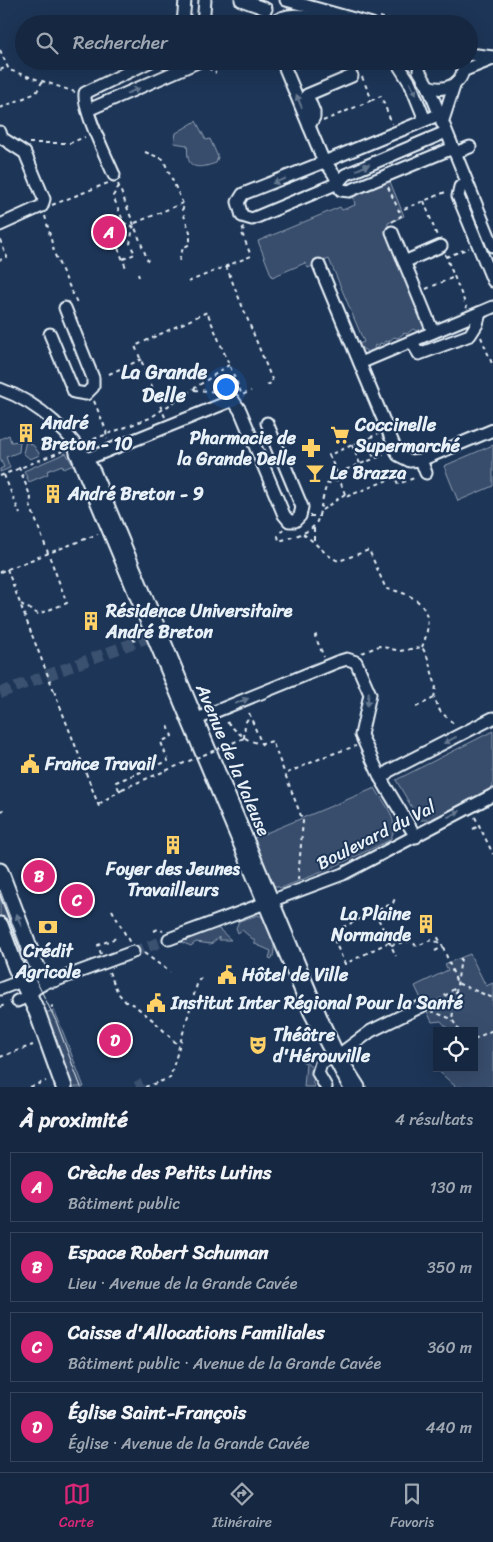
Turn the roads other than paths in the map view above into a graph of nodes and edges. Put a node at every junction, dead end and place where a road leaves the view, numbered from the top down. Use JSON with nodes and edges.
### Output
{"nodes":[{"id":1,"x":185,"y":0,"type":"edge"},
{"id":2,"x":204,"y":0,"type":"edge"},
{"id":3,"x":241,"y":0,"type":"edge"},
{"id":4,"x":286,"y":0,"type":"edge"},
{"id":5,"x":266,"y":5,"type":"edge"},
{"id":6,"x":184,"y":15,"type":"edge"},
{"id":7,"x":203,"y":15,"type":"edge"},
{"id":8,"x":354,"y":15,"type":"edge"},
{"id":9,"x":478,"y":56,"type":"edge"},
{"id":10,"x":493,"y":58,"type":"edge"},
{"id":11,"x":478,"y":62,"type":"edge"},
{"id":12,"x":131,"y":70,"type":"edge"},
{"id":13,"x":179,"y":70,"type":"edge"},
{"id":14,"x":286,"y":70,"type":"edge"},
{"id":15,"x":402,"y":70,"type":"edge"},
{"id":16,"x":422,"y":70,"type":"edge"},
{"id":17,"x":462,"y":70,"type":"edge"},
{"id":18,"x":355,"y":72,"type":"road end"},
{"id":19,"x":428,"y":86,"type":"junction"},
{"id":20,"x":454,"y":86,"type":"junction"},
{"id":21,"x":88,"y":110,"type":"junction"},
{"id":22,"x":425,"y":120,"type":"junction"},
{"id":23,"x":311,"y":122,"type":"junction"},
{"id":24,"x":442,"y":123,"type":"junction"},
{"id":25,"x":1,"y":136,"type":"edge"},
{"id":26,"x":470,"y":147,"type":"dead end"},
{"id":27,"x":454,"y":150,"type":"junction"},
{"id":28,"x":324,"y":162,"type":"junction"},
{"id":29,"x":116,"y":180,"type":"road end"},
{"id":30,"x":338,"y":183,"type":"junction"},
{"id":31,"x":464,"y":185,"type":"junction"},
{"id":32,"x":0,"y":225,"type":"edge"},
{"id":33,"x":392,"y":232,"type":"dead end"},
{"id":34,"x":441,"y":246,"type":"road end"},
{"id":35,"x":493,"y":246,"type":"edge"},
{"id":36,"x":404,"y":262,"type":"junction"},
{"id":37,"x":319,"y":265,"type":"dead end"},
{"id":38,"x":493,"y":281,"type":"edge"},
{"id":39,"x":493,"y":307,"type":"edge"},
{"id":40,"x":65,"y":308,"type":"dead end"},
{"id":41,"x":475,"y":315,"type":"junction"},
{"id":42,"x":433,"y":332,"type":"junction"},
{"id":43,"x":50,"y":334,"type":"dead end"},
{"id":44,"x":412,"y":342,"type":"junction"},
{"id":45,"x":360,"y":363,"type":"junction"},
{"id":46,"x":0,"y":390,"type":"edge"},
{"id":47,"x":267,"y":423,"type":"dead end"},
{"id":48,"x":493,"y":430,"type":"edge"},
{"id":49,"x":75,"y":446,"type":"junction"},
{"id":50,"x":87,"y":459,"type":"junction"},
{"id":51,"x":421,"y":460,"type":"junction"},
{"id":52,"x":424,"y":474,"type":"road end"},
{"id":53,"x":108,"y":530,"type":"junction"},
{"id":54,"x":192,"y":717,"type":"junction"},
{"id":55,"x":493,"y":718,"type":"edge"},
{"id":56,"x":381,"y":779,"type":"junction"},
{"id":57,"x":493,"y":794,"type":"edge"},
{"id":58,"x":416,"y":836,"type":"junction"},
{"id":59,"x":0,"y":871,"type":"edge"},
{"id":60,"x":268,"y":902,"type":"junction"},
{"id":61,"x":0,"y":925,"type":"edge"},
{"id":62,"x":166,"y":935,"type":"tunnel mouth"},
{"id":63,"x":134,"y":952,"type":"tunnel mouth"},
{"id":64,"x":44,"y":981,"type":"junction"},
{"id":65,"x":16,"y":984,"type":"dead end"},
{"id":66,"x":0,"y":989,"type":"edge"},
{"id":67,"x":22,"y":998,"type":"junction"},
{"id":68,"x":422,"y":1006,"type":"road end"},
{"id":69,"x":335,"y":1056,"type":"junction"},
{"id":70,"x":64,"y":1087,"type":"edge"},
{"id":71,"x":326,"y":1087,"type":"edge"},
{"id":72,"x":349,"y":1087,"type":"edge"},
{"id":73,"x":359,"y":1087,"type":"edge"}],
"edges":[{"from":1,"to":6,"type":"street"},
{"from":2,"to":7,"type":"street"},
{"from":3,"to":5,"type":"street"},
{"from":4,"to":8,"type":"street"},
{"from":9,"to":10,"type":"street"},
{"from":10,"to":11,"type":"street"},
{"from":12,"to":21,"type":"street"},
{"from":21,"to":13,"type":"street","one_way":true},
{"from":23,"to":14,"type":"street","one_way":true},
{"from":15,"to":22,"type":"street","one_way":true},
{"from":16,"to":19,"type":"street"},
{"from":17,"to":20,"type":"street"},
{"from":18,"to":23,"type":"street"},
{"from":19,"to":20,"type":"street"},
{"from":19,"to":24,"type":"street"},
{"from":20,"to":24,"type":"street"},
{"from":21,"to":29,"type":"street"},
{"from":22,"to":24,"type":"street"},
{"from":22,"to":28,"type":"street"},
{"from":23,"to":28,"type":"street"},
{"from":24,"to":27,"type":"street"},
{"from":30,"to":24,"type":"street","one_way":true},
{"from":25,"to":32,"type":"street"},
{"from":26,"to":27,"type":"street"},
{"from":27,"to":30,"type":"street"},
{"from":27,"to":31,"type":"street"},
{"from":28,"to":30,"type":"street"},
{"from":28,"to":30,"type":"street","one_way":true},
{"from":31,"to":35,"type":"street"},
{"from":31,"to":38,"type":"street"},
{"from":33,"to":36,"type":"street"},
{"from":34,"to":36,"type":"street"},
{"from":36,"to":42,"type":"street"},
{"from":37,"to":45,"type":"street"},
{"from":39,"to":41,"type":"street"},
{"from":40,"to":43,"type":"street"},
{"from":41,"to":42,"type":"street"},
{"from":41,"to":44,"type":"street"},
{"from":42,"to":44,"type":"street"},
{"from":44,"to":45,"type":"street"},
{"from":45,"to":51,"type":"street"},
{"from":46,"to":49,"type":"street","name":"Avenue de la Valeuse"},
{"from":47,"to":50,"type":"street"},
{"from":48,"to":51,"type":"street"},
{"from":49,"to":50,"type":"street","name":"Avenue de la Valeuse"},
{"from":49,"to":53,"type":"street","name":"Avenue de la Valeuse"},
{"from":50,"to":53,"type":"street","name":"Avenue de la Valeuse"},
{"from":51,"to":52,"type":"street"},
{"from":53,"to":54,"type":"street","name":"Avenue de la Valeuse"},
{"from":54,"to":56,"type":"street","one_way":true},
{"from":54,"to":60,"type":"street","name":"Avenue de la Valeuse"},
{"from":55,"to":56,"type":"street","one_way":true},
{"from":56,"to":58,"type":"street"},
{"from":58,"to":57,"type":"street","name":"Boulevard du Val","one_way":true},
{"from":58,"to":60,"type":"street","name":"Boulevard du Val"},
{"from":64,"to":59,"type":"main road","one_way":true},
{"from":60,"to":62,"type":"street","name":"Boulevard du Val"},
{"from":60,"to":69,"type":"street","name":"Avenue de la Valeuse"},
{"from":61,"to":67,"type":"main road"},
{"from":63,"to":64,"type":"street"},
{"from":64,"to":67,"type":"main road"},
{"from":65,"to":66,"type":"street"},
{"from":67,"to":70,"type":"main road"},
{"from":68,"to":69,"type":"street"},
{"from":69,"to":71,"type":"street"},
{"from":69,"to":72,"type":"street","name":"Avenue de la Valeuse"},
{"from":69,"to":73,"type":"street","name":"Avenue de la Valeuse"}]}
